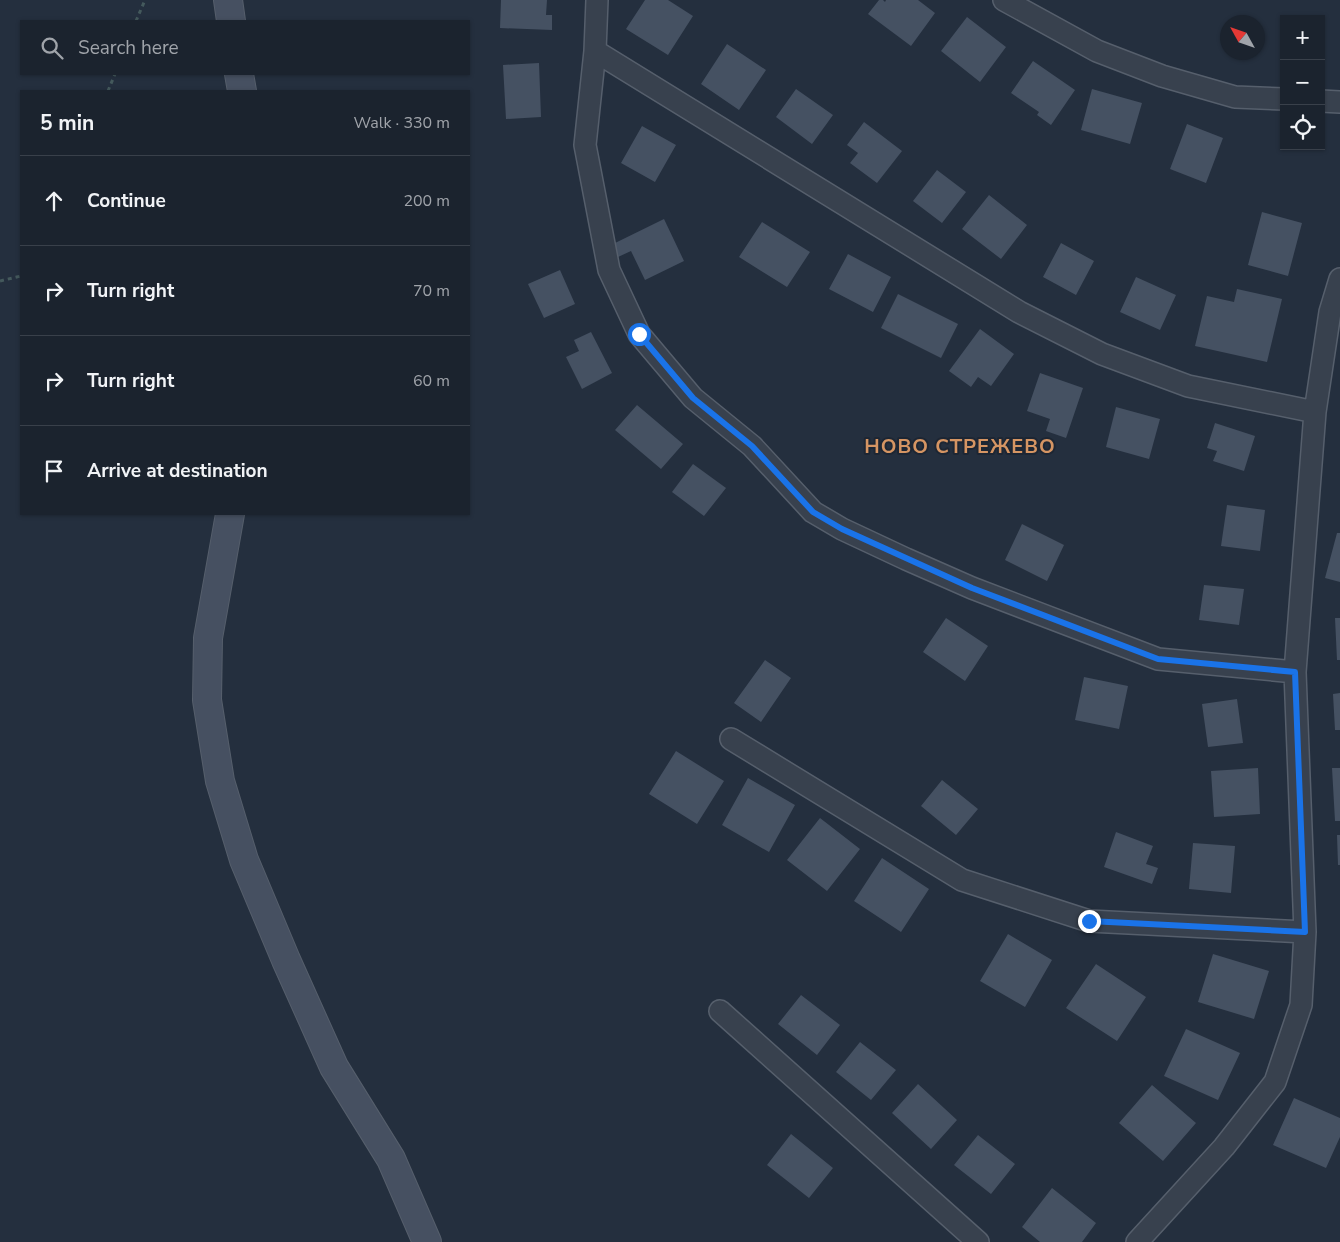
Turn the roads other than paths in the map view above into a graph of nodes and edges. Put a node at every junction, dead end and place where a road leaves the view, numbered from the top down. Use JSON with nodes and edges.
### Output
{"nodes":[{"id":1,"x":228,"y":0,"type":"edge"},
{"id":2,"x":597,"y":0,"type":"edge"},
{"id":3,"x":1004,"y":0,"type":"edge"},
{"id":4,"x":231,"y":20,"type":"edge"},
{"id":5,"x":595,"y":51,"type":"junction"},
{"id":6,"x":240,"y":75,"type":"edge"},
{"id":7,"x":242,"y":90,"type":"edge"},
{"id":8,"x":1280,"y":99,"type":"edge"},
{"id":9,"x":1325,"y":101,"type":"edge"},
{"id":10,"x":1340,"y":102,"type":"edge"},
{"id":11,"x":1340,"y":279,"type":"edge"},
{"id":12,"x":1315,"y":412,"type":"junction"},
{"id":13,"x":230,"y":515,"type":"edge"},
{"id":14,"x":1295,"y":672,"type":"junction"},
{"id":15,"x":730,"y":739,"type":"dead end"},
{"id":16,"x":1305,"y":932,"type":"junction"},
{"id":17,"x":720,"y":1011,"type":"dead end"},
{"id":18,"x":427,"y":1242,"type":"edge"},
{"id":19,"x":978,"y":1242,"type":"edge"},
{"id":20,"x":1136,"y":1242,"type":"edge"}],
"edges":[{"from":1,"to":4,"type":"street"},
{"from":2,"to":5,"type":"street"},
{"from":3,"to":8,"type":"street"},
{"from":5,"to":12,"type":"street"},
{"from":5,"to":14,"type":"street"},
{"from":6,"to":7,"type":"street"},
{"from":9,"to":10,"type":"street"},
{"from":11,"to":12,"type":"street"},
{"from":12,"to":14,"type":"street"},
{"from":13,"to":18,"type":"street"},
{"from":14,"to":16,"type":"street"},
{"from":15,"to":16,"type":"street"},
{"from":16,"to":20,"type":"street"},
{"from":17,"to":19,"type":"street"}]}
